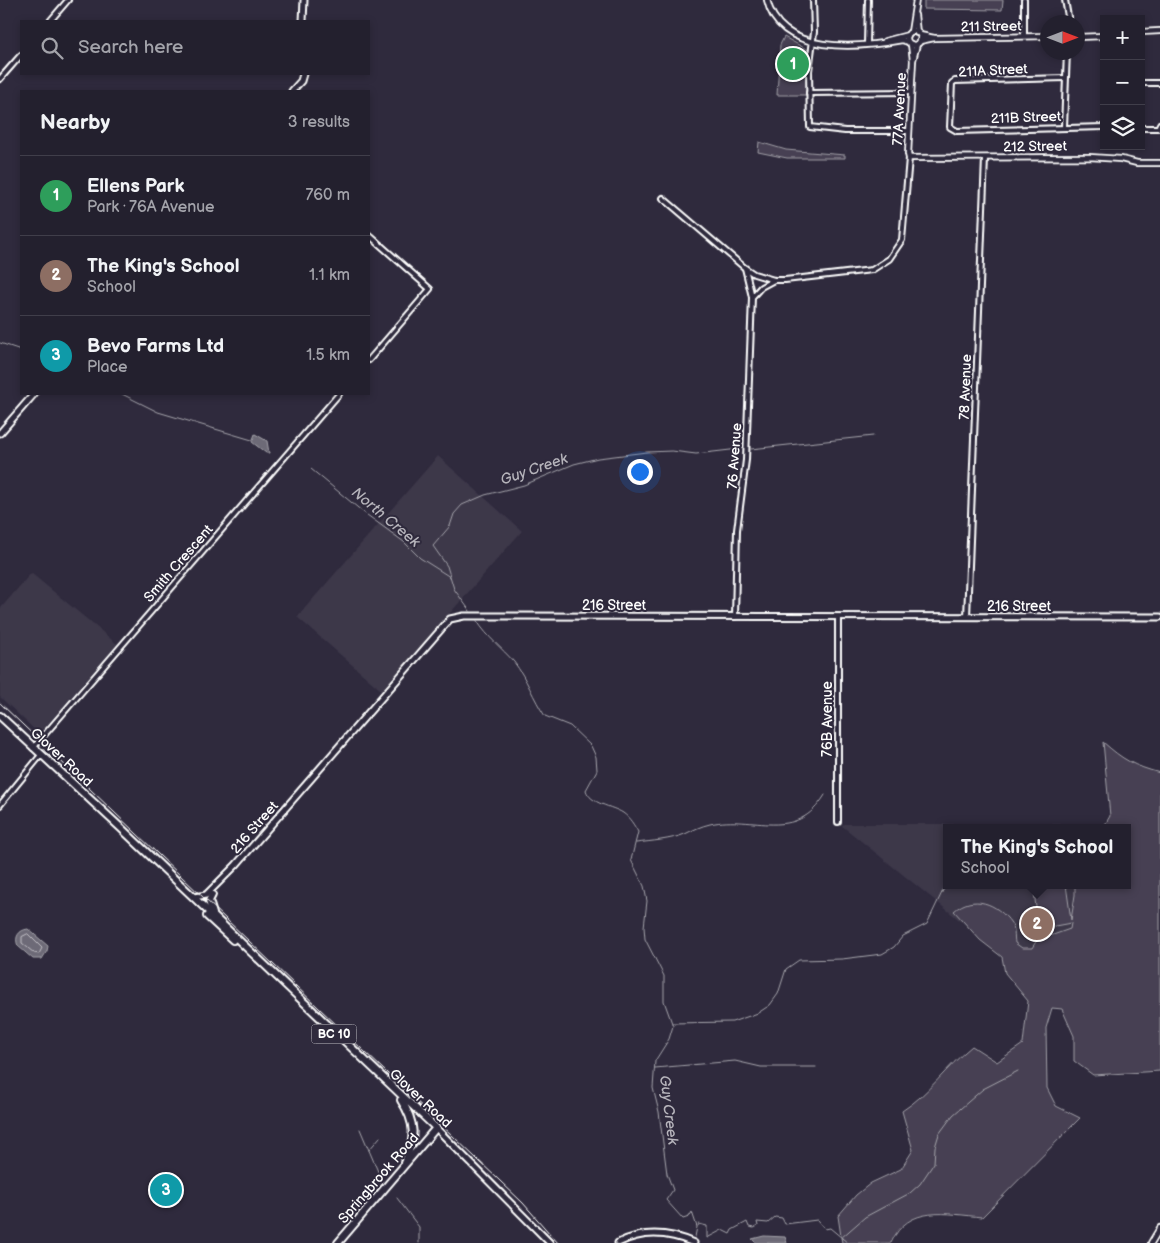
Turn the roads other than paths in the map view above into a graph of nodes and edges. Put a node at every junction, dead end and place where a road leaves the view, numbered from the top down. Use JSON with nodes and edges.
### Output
{"nodes":[{"id":1,"x":68,"y":0,"type":"edge"},
{"id":2,"x":304,"y":0,"type":"edge"},
{"id":3,"x":767,"y":0,"type":"edge"},
{"id":4,"x":813,"y":0,"type":"edge"},
{"id":5,"x":868,"y":0,"type":"edge"},
{"id":6,"x":916,"y":0,"type":"edge"},
{"id":7,"x":1024,"y":0,"type":"edge"},
{"id":8,"x":1065,"y":0,"type":"edge"},
{"id":9,"x":915,"y":15,"type":"junction"},
{"id":10,"x":1068,"y":15,"type":"edge"},
{"id":11,"x":51,"y":20,"type":"edge"},
{"id":12,"x":304,"y":20,"type":"edge"},
{"id":13,"x":1160,"y":30,"type":"edge"},
{"id":14,"x":1145,"y":32,"type":"edge"},
{"id":15,"x":909,"y":34,"type":"junction"},
{"id":16,"x":918,"y":34,"type":"junction"},
{"id":17,"x":1024,"y":36,"type":"junction"},
{"id":18,"x":1040,"y":36,"type":"edge"},
{"id":19,"x":1085,"y":36,"type":"edge"},
{"id":20,"x":1100,"y":36,"type":"edge"},
{"id":21,"x":934,"y":38,"type":"junction"},
{"id":22,"x":885,"y":42,"type":"junction"},
{"id":23,"x":812,"y":43,"type":"junction"},
{"id":24,"x":909,"y":43,"type":"junction"},
{"id":25,"x":918,"y":43,"type":"junction"},
{"id":26,"x":867,"y":44,"type":"junction"},
{"id":27,"x":20,"y":56,"type":"edge"},
{"id":28,"x":913,"y":60,"type":"junction"},
{"id":29,"x":1066,"y":60,"type":"edge"},
{"id":30,"x":302,"y":76,"type":"edge"},
{"id":31,"x":1065,"y":78,"type":"junction"},
{"id":32,"x":0,"y":80,"type":"edge"},
{"id":33,"x":1145,"y":83,"type":"edge"},
{"id":34,"x":1160,"y":83,"type":"edge"},
{"id":35,"x":293,"y":90,"type":"edge"},
{"id":36,"x":911,"y":92,"type":"junction"},
{"id":37,"x":809,"y":93,"type":"junction"},
{"id":38,"x":1159,"y":126,"type":"edge"},
{"id":39,"x":1064,"y":127,"type":"junction"},
{"id":40,"x":950,"y":128,"type":"joint"},
{"id":41,"x":1100,"y":128,"type":"edge"},
{"id":42,"x":1145,"y":128,"type":"edge"},
{"id":43,"x":909,"y":131,"type":"junction"},
{"id":44,"x":910,"y":158,"type":"junction"},
{"id":45,"x":985,"y":158,"type":"junction"},
{"id":46,"x":1160,"y":163,"type":"edge"},
{"id":47,"x":663,"y":198,"type":"dead end"},
{"id":48,"x":370,"y":236,"type":"edge"},
{"id":49,"x":745,"y":268,"type":"junction"},
{"id":50,"x":774,"y":280,"type":"junction"},
{"id":51,"x":752,"y":297,"type":"junction"},
{"id":52,"x":370,"y":359,"type":"edge"},
{"id":53,"x":33,"y":395,"type":"edge"},
{"id":54,"x":338,"y":395,"type":"edge"},
{"id":55,"x":0,"y":433,"type":"edge"},
{"id":56,"x":735,"y":617,"type":"junction"},
{"id":57,"x":838,"y":617,"type":"junction"},
{"id":58,"x":967,"y":617,"type":"junction"},
{"id":59,"x":1160,"y":617,"type":"edge"},
{"id":60,"x":0,"y":716,"type":"edge"},
{"id":61,"x":33,"y":748,"type":"junction"},
{"id":62,"x":40,"y":754,"type":"junction"},
{"id":63,"x":0,"y":805,"type":"edge"},
{"id":64,"x":838,"y":822,"type":"dead end"},
{"id":65,"x":236,"y":865,"type":"junction"},
{"id":66,"x":212,"y":895,"type":"junction"},
{"id":67,"x":195,"y":900,"type":"junction"},
{"id":68,"x":224,"y":926,"type":"junction"},
{"id":69,"x":273,"y":975,"type":"junction"},
{"id":70,"x":396,"y":1092,"type":"junction"},
{"id":71,"x":436,"y":1128,"type":"junction"},
{"id":72,"x":395,"y":1177,"type":"junction"},
{"id":73,"x":1160,"y":1228,"type":"edge"},
{"id":74,"x":338,"y":1243,"type":"edge"},
{"id":75,"x":550,"y":1243,"type":"edge"},
{"id":76,"x":618,"y":1243,"type":"edge"},
{"id":77,"x":694,"y":1243,"type":"edge"},
{"id":78,"x":1151,"y":1243,"type":"edge"}],
"edges":[{"from":1,"to":11,"type":"street"},
{"from":2,"to":12,"type":"main road"},
{"from":3,"to":23,"type":"street"},
{"from":4,"to":23,"type":"street"},
{"from":5,"to":26,"type":"street"},
{"from":6,"to":9,"type":"street"},
{"from":7,"to":17,"type":"street"},
{"from":8,"to":10,"type":"street"},
{"from":9,"to":15,"type":"street"},
{"from":9,"to":16,"type":"street"},
{"from":13,"to":14,"type":"street"},
{"from":15,"to":16,"type":"street","name":"211 Street"},
{"from":15,"to":22,"type":"street"},
{"from":15,"to":24,"type":"street","name":"77A Avenue"},
{"from":16,"to":21,"type":"street","name":"211 Street"},
{"from":16,"to":25,"type":"street","name":"77A Avenue"},
{"from":17,"to":18,"type":"street","name":"211 Street"},
{"from":17,"to":21,"type":"street","name":"211 Street"},
{"from":19,"to":20,"type":"street"},
{"from":21,"to":25,"type":"street","name":"211 Street"},
{"from":22,"to":24,"type":"street"},
{"from":22,"to":26,"type":"street"},
{"from":23,"to":26,"type":"street"},
{"from":23,"to":37,"type":"street"},
{"from":24,"to":25,"type":"street","name":"211 Street"},
{"from":24,"to":28,"type":"street","name":"77A Avenue"},
{"from":25,"to":28,"type":"street","name":"77A Avenue"},
{"from":27,"to":32,"type":"street"},
{"from":28,"to":36,"type":"street","name":"77A Avenue"},
{"from":29,"to":31,"type":"street"},
{"from":30,"to":35,"type":"main road"},
{"from":31,"to":39,"type":"street"},
{"from":31,"to":40,"type":"street","name":"211A Street"},
{"from":33,"to":34,"type":"street"},
{"from":36,"to":37,"type":"street"},
{"from":36,"to":43,"type":"street","name":"77A Avenue"},
{"from":37,"to":43,"type":"street"},
{"from":38,"to":42,"type":"street"},
{"from":39,"to":40,"type":"street","name":"211B Street"},
{"from":39,"to":41,"type":"street","name":"211B Street"},
{"from":43,"to":44,"type":"street","name":"77A Avenue"},
{"from":44,"to":45,"type":"street","name":"212 Street"},
{"from":44,"to":50,"type":"street"},
{"from":45,"to":46,"type":"street","name":"212 Street"},
{"from":45,"to":58,"type":"street","name":"78 Avenue"},
{"from":47,"to":49,"type":"street"},
{"from":48,"to":52,"type":"street"},
{"from":49,"to":50,"type":"street"},
{"from":49,"to":51,"type":"street","name":"76 Avenue"},
{"from":50,"to":51,"type":"street"},
{"from":51,"to":56,"type":"street","name":"76 Avenue"},
{"from":53,"to":55,"type":"main road"},
{"from":54,"to":61,"type":"street","name":"Smith Crescent"},
{"from":56,"to":57,"type":"main road","name":"216 Street"},
{"from":56,"to":65,"type":"main road","name":"216 Street"},
{"from":57,"to":58,"type":"main road","name":"216 Street"},
{"from":57,"to":64,"type":"street","name":"76B Avenue"},
{"from":58,"to":59,"type":"main road","name":"216 Street"},
{"from":60,"to":61,"type":"highway","name":"Glover Road","number":"BC 10"},
{"from":61,"to":62,"type":"highway","name":"Glover Road","number":"BC 10"},
{"from":62,"to":63,"type":"street"},
{"from":62,"to":67,"type":"highway","name":"Glover Road","number":"BC 10"},
{"from":65,"to":66,"type":"main road"},
{"from":65,"to":67,"type":"main road","name":"216 Street"},
{"from":66,"to":67,"type":"main road"},
{"from":66,"to":68,"type":"highway"},
{"from":67,"to":68,"type":"highway","name":"Glover Road","number":"BC 10"},
{"from":67,"to":69,"type":"highway","name":"Glover Road","number":"BC 10"},
{"from":68,"to":69,"type":"highway","name":"Glover Road","number":"BC 10"},
{"from":69,"to":70,"type":"highway","name":"Glover Road","number":"BC 10"},
{"from":70,"to":71,"type":"highway","name":"Glover Road","number":"BC 10"},
{"from":70,"to":72,"type":"highway"},
{"from":71,"to":72,"type":"highway","name":"Springbrook Road"},
{"from":71,"to":75,"type":"main road","name":"Glover Road"},
{"from":72,"to":74,"type":"highway","name":"Springbrook Road"},
{"from":73,"to":78,"type":"street"},
{"from":76,"to":77,"type":"main road"}]}
